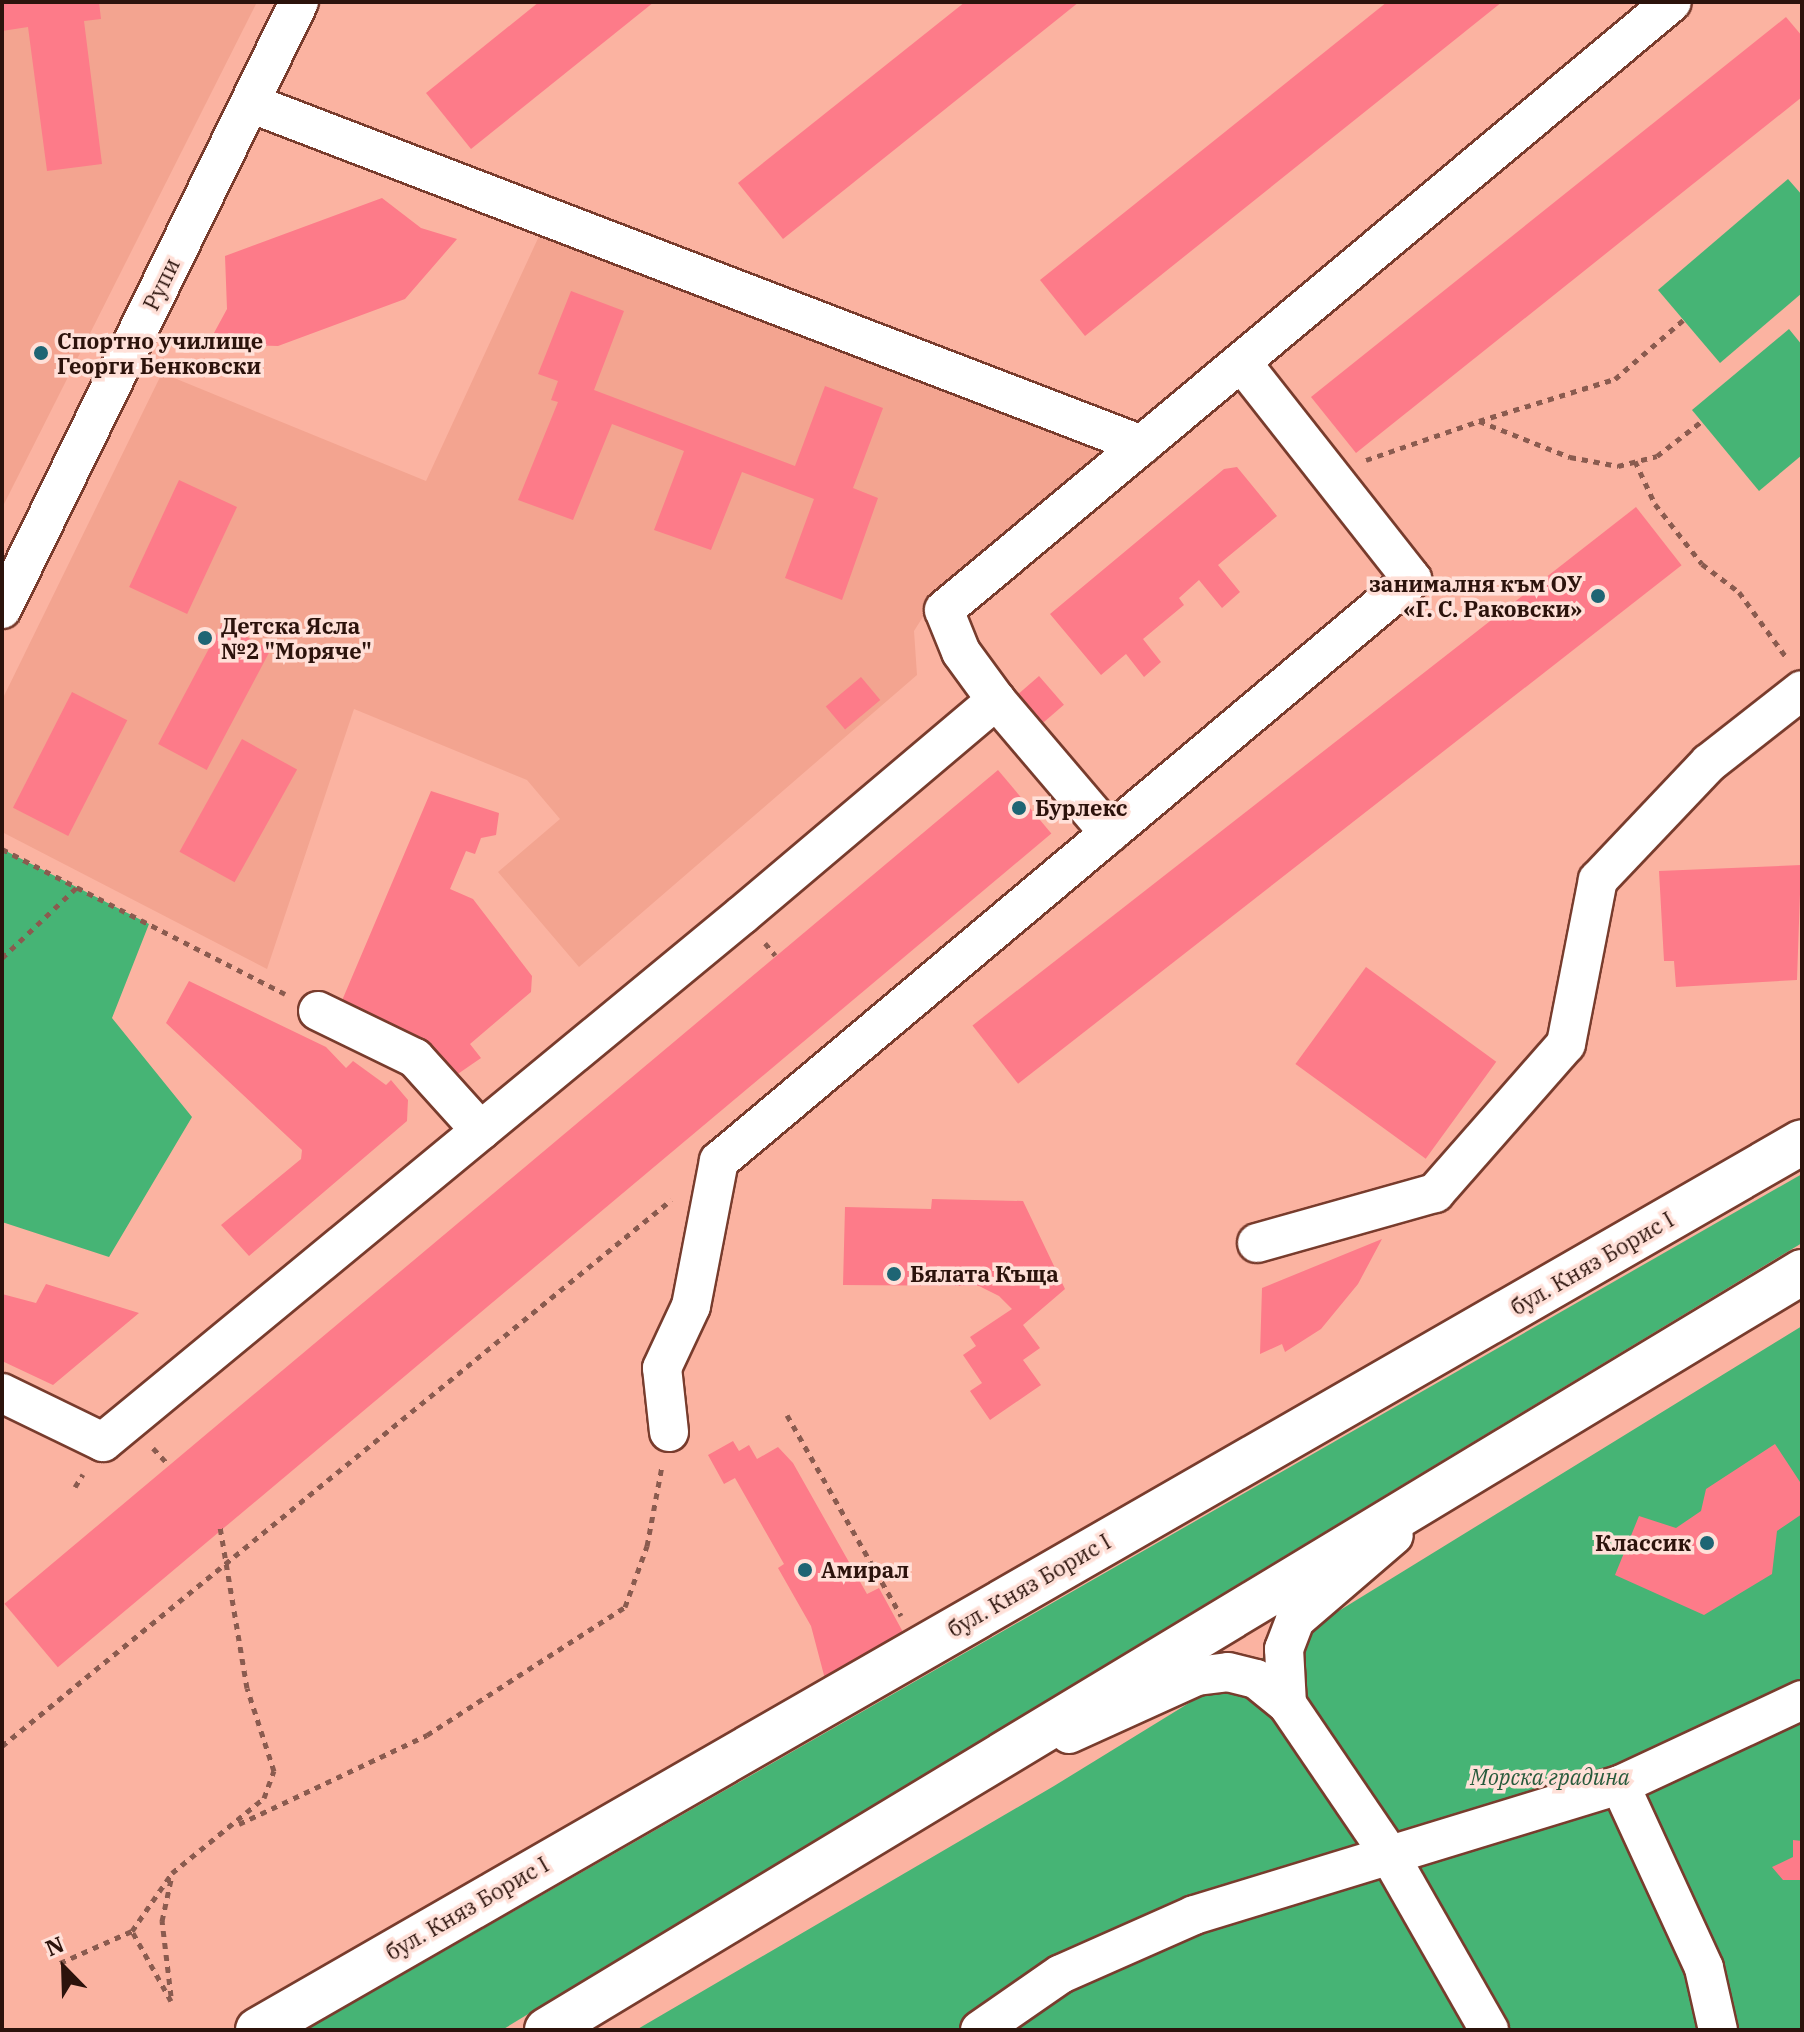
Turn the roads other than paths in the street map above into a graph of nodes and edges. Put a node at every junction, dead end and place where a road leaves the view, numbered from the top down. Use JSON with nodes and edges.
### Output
{"nodes":[{"id":1,"x":299,"y":2,"type":"edge"},
{"id":2,"x":1672,"y":2,"type":"edge"},
{"id":3,"x":250,"y":103,"type":"junction"},
{"id":4,"x":1241,"y":362,"type":"junction"},
{"id":5,"x":1142,"y":445,"type":"junction"},
{"id":6,"x":2,"y":609,"type":"edge"},
{"id":7,"x":1801,"y":691,"type":"edge"},
{"id":8,"x":996,"y":700,"type":"junction"},
{"id":9,"x":1109,"y":833,"type":"junction"},
{"id":10,"x":318,"y":1011,"type":"road end"},
{"id":11,"x":481,"y":1131,"type":"junction"},
{"id":12,"x":1802,"y":1142,"type":"edge"},
{"id":13,"x":719,"y":1161,"type":"junction"},
{"id":14,"x":688,"y":1186,"type":"road end"},
{"id":15,"x":1257,"y":1243,"type":"dead end"},
{"id":16,"x":1802,"y":1272,"type":"edge"},
{"id":17,"x":2,"y":1393,"type":"edge"},
{"id":18,"x":669,"y":1432,"type":"road end"},
{"id":19,"x":1463,"y":1477,"type":"junction"},
{"id":20,"x":1802,"y":1700,"type":"edge"},
{"id":21,"x":1287,"y":1704,"type":"junction"},
{"id":22,"x":1620,"y":1785,"type":"junction"},
{"id":23,"x":950,"y":1787,"type":"junction"},
{"id":24,"x":1387,"y":1851,"type":"junction"},
{"id":25,"x":258,"y":2030,"type":"edge"},
{"id":26,"x":547,"y":2030,"type":"edge"},
{"id":27,"x":980,"y":2030,"type":"edge"},
{"id":28,"x":1489,"y":2030,"type":"edge"},
{"id":29,"x":1718,"y":2030,"type":"edge"}],
"edges":[{"from":1,"to":3,"type":"street","name":"Рупи"},
{"from":2,"to":4,"type":"street"},
{"from":3,"to":5,"type":"street"},
{"from":3,"to":6,"type":"street","name":"Рупи"},
{"from":4,"to":5,"type":"street"},
{"from":4,"to":9,"type":"street"},
{"from":5,"to":8,"type":"street"},
{"from":7,"to":15,"type":"street"},
{"from":8,"to":9,"type":"street"},
{"from":8,"to":11,"type":"street"},
{"from":9,"to":13,"type":"street"},
{"from":10,"to":11,"type":"street"},
{"from":11,"to":17,"type":"street"},
{"from":12,"to":25,"type":"main road","name":"бул. Княз Борис I"},
{"from":13,"to":14,"type":"street"},
{"from":13,"to":18,"type":"street"},
{"from":16,"to":19,"type":"main road"},
{"from":19,"to":21,"type":"street"},
{"from":19,"to":23,"type":"main road"},
{"from":20,"to":22,"type":"street"},
{"from":21,"to":23,"type":"street"},
{"from":21,"to":24,"type":"street"},
{"from":22,"to":24,"type":"street"},
{"from":22,"to":29,"type":"street"},
{"from":23,"to":26,"type":"main road"},
{"from":24,"to":27,"type":"street"},
{"from":24,"to":28,"type":"street"}]}
